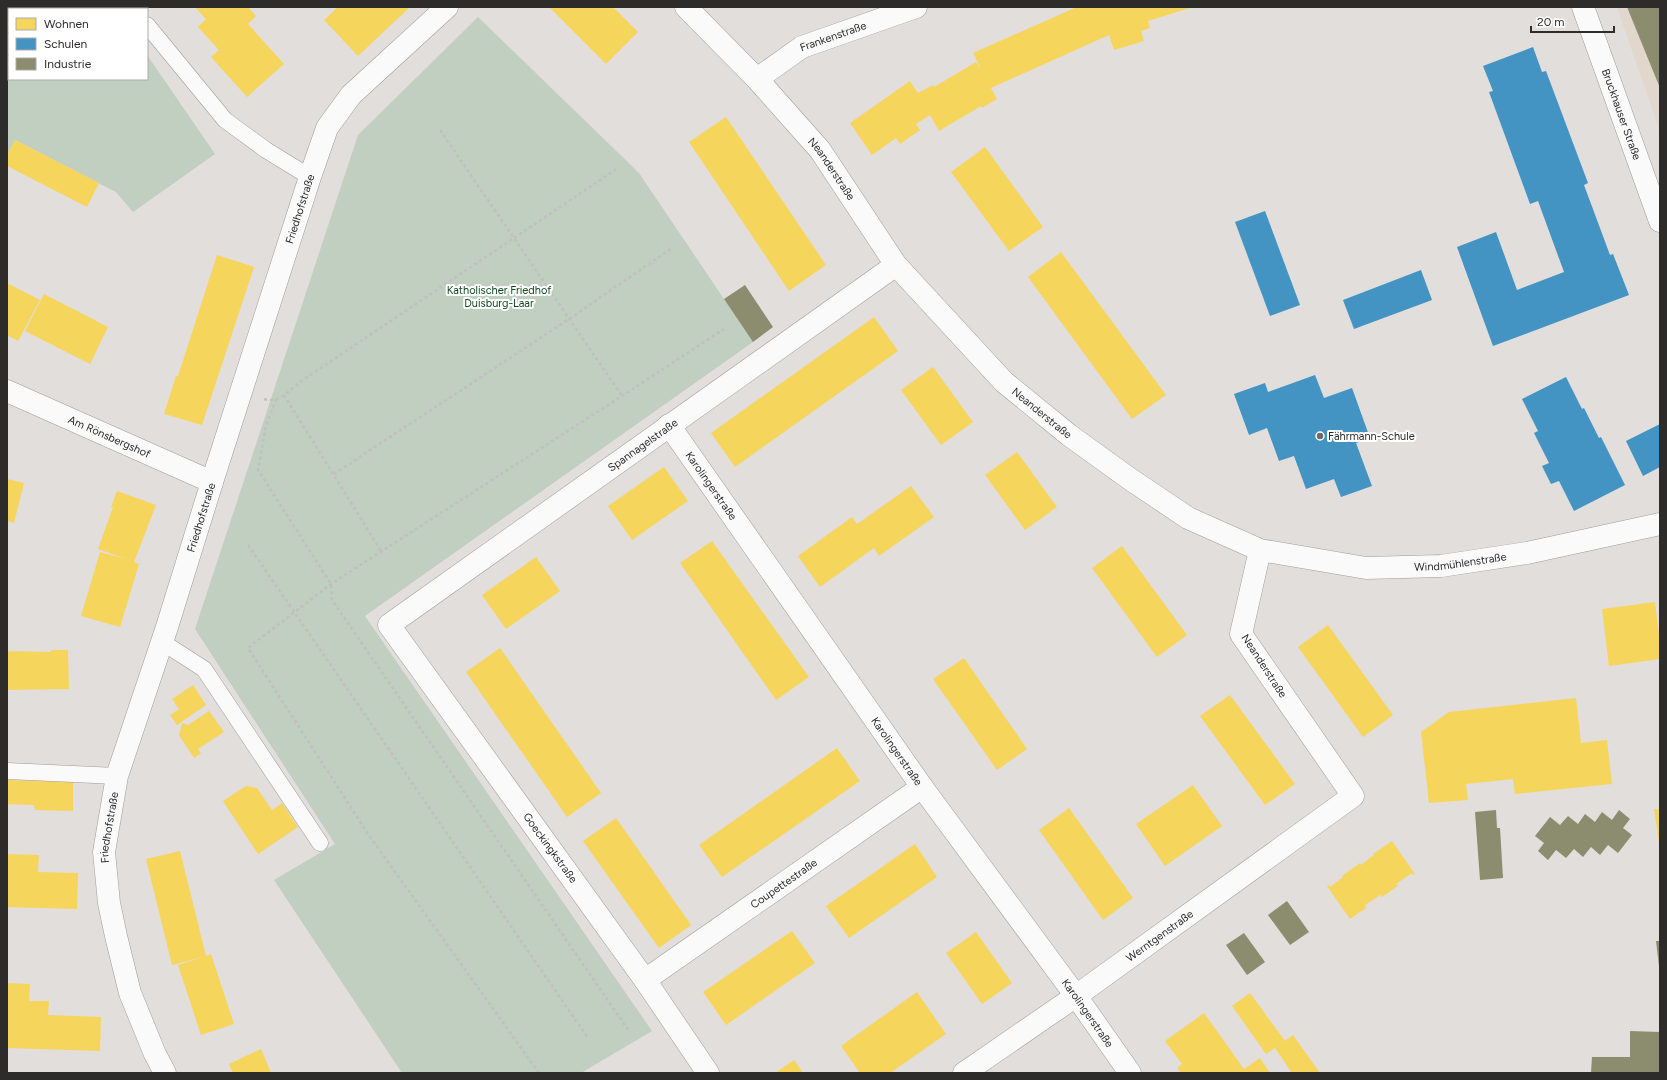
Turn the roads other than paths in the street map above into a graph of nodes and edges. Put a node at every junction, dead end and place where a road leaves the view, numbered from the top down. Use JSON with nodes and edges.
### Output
{"nodes":[{"id":1,"x":447,"y":7,"type":"edge"},
{"id":2,"x":686,"y":7,"type":"edge"},
{"id":3,"x":916,"y":7,"type":"edge"},
{"id":4,"x":1583,"y":7,"type":"edge"},
{"id":5,"x":148,"y":26,"type":"edge"},
{"id":6,"x":757,"y":79,"type":"junction"},
{"id":7,"x":310,"y":177,"type":"junction"},
{"id":8,"x":1660,"y":221,"type":"edge"},
{"id":9,"x":896,"y":265,"type":"junction"},
{"id":10,"x":7,"y":391,"type":"edge"},
{"id":11,"x":669,"y":425,"type":"junction"},
{"id":12,"x":212,"y":482,"type":"junction"},
{"id":13,"x":1660,"y":524,"type":"edge"},
{"id":14,"x":1260,"y":550,"type":"junction"},
{"id":15,"x":389,"y":625,"type":"joint"},
{"id":16,"x":162,"y":642,"type":"junction"},
{"id":17,"x":7,"y":771,"type":"edge"},
{"id":18,"x":117,"y":776,"type":"junction"},
{"id":19,"x":922,"y":787,"type":"junction"},
{"id":20,"x":1353,"y":796,"type":"joint"},
{"id":21,"x":320,"y":843,"type":"dead end"},
{"id":22,"x":645,"y":980,"type":"junction"},
{"id":23,"x":1076,"y":996,"type":"junction"},
{"id":24,"x":165,"y":1073,"type":"edge"},
{"id":25,"x":708,"y":1073,"type":"edge"},
{"id":26,"x":964,"y":1073,"type":"edge"},
{"id":27,"x":1130,"y":1073,"type":"edge"}],
"edges":[{"from":1,"to":7,"type":"street","name":"Friedhofstraße"},
{"from":2,"to":6,"type":"street","name":"Neanderstraße"},
{"from":3,"to":6,"type":"street","name":"Frankenstraße"},
{"from":4,"to":8,"type":"street","name":"Bruckhauser Straße"},
{"from":5,"to":7,"type":"lane"},
{"from":6,"to":9,"type":"street","name":"Neanderstraße"},
{"from":7,"to":12,"type":"street","name":"Friedhofstraße"},
{"from":9,"to":11,"type":"street","name":"Spannagelstraße"},
{"from":9,"to":14,"type":"street","name":"Neanderstraße"},
{"from":10,"to":12,"type":"street","name":"Am Rönsbergshof"},
{"from":11,"to":15,"type":"street","name":"Spannagelstraße"},
{"from":11,"to":19,"type":"street","name":"Karolingerstraße"},
{"from":12,"to":16,"type":"street","name":"Friedhofstraße"},
{"from":13,"to":14,"type":"street","name":"Windmühlenstraße"},
{"from":14,"to":20,"type":"street","name":"Neanderstraße"},
{"from":15,"to":22,"type":"street","name":"Goeckingkstraße"},
{"from":16,"to":18,"type":"street","name":"Friedhofstraße"},
{"from":16,"to":21,"type":"lane"},
{"from":17,"to":18,"type":"lane"},
{"from":18,"to":24,"type":"street","name":"Friedhofstraße"},
{"from":19,"to":22,"type":"street","name":"Coupettestraße"},
{"from":19,"to":23,"type":"street","name":"Karolingerstraße"},
{"from":20,"to":23,"type":"street","name":"Werntgenstraße"},
{"from":22,"to":25,"type":"street","name":"Goeckingkstraße"},
{"from":23,"to":26,"type":"street","name":"Werntgenstraße"},
{"from":23,"to":27,"type":"street","name":"Karolingerstraße"}]}
